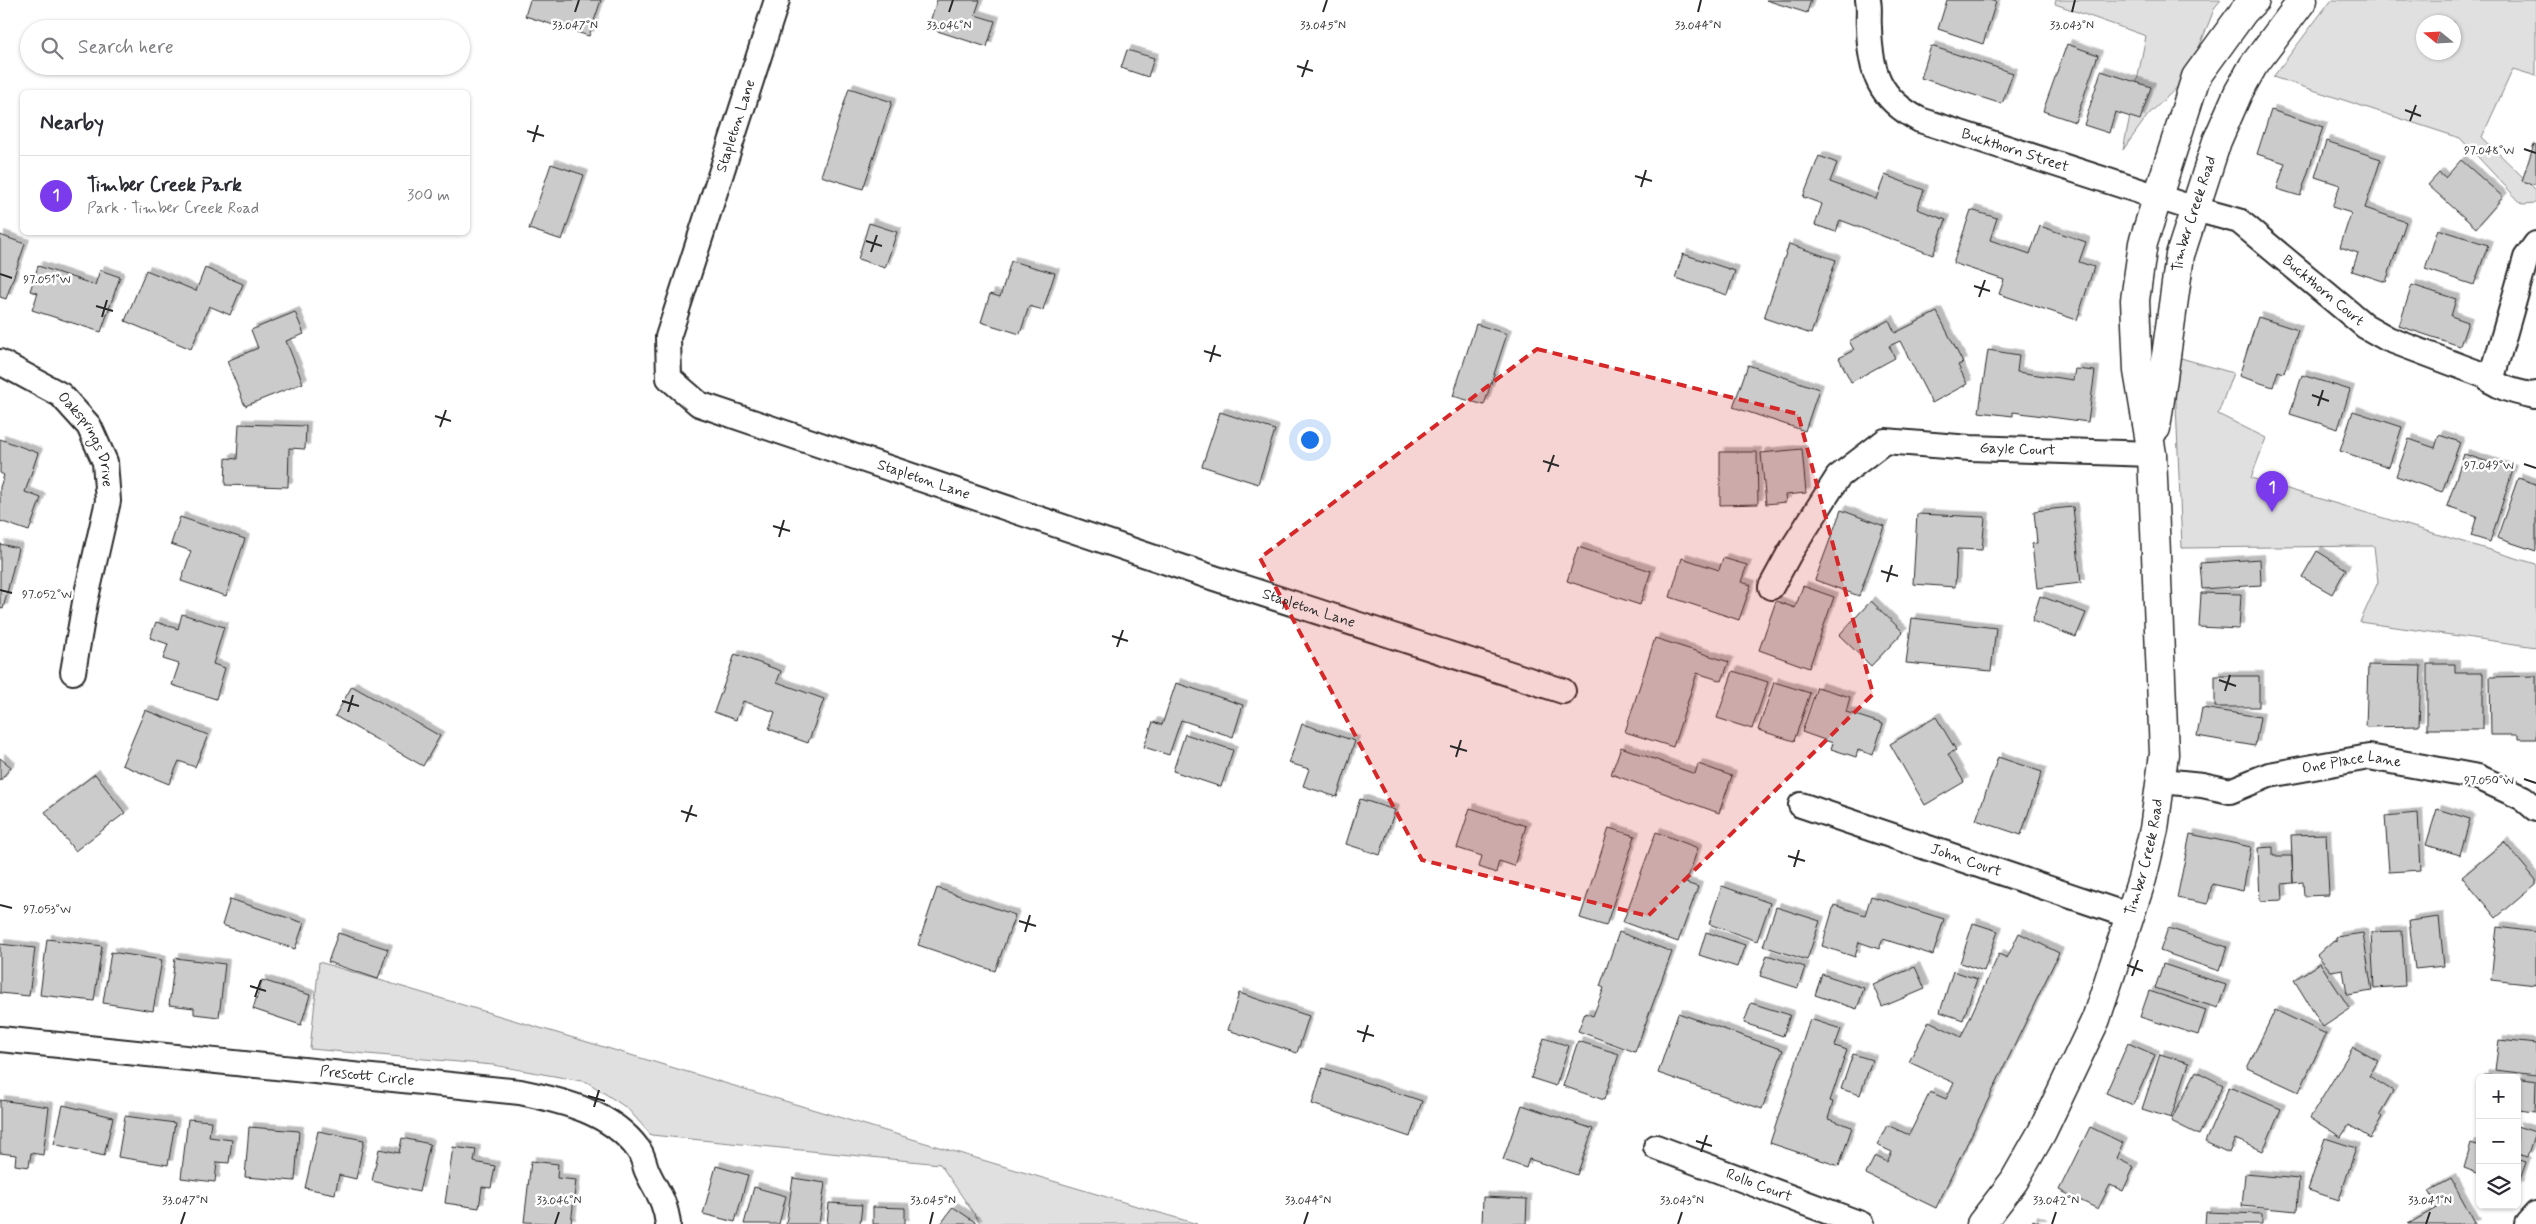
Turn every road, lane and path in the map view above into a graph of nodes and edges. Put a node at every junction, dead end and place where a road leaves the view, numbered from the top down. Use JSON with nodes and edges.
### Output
{"nodes":[{"id":1,"x":777,"y":0,"type":"edge"},
{"id":2,"x":1868,"y":0,"type":"edge"},
{"id":3,"x":2255,"y":0,"type":"edge"},
{"id":4,"x":2303,"y":0,"type":"edge"},
{"id":5,"x":2157,"y":197,"type":"junction"},
{"id":6,"x":2195,"y":209,"type":"junction"},
{"id":7,"x":2536,"y":244,"type":"edge"},
{"id":8,"x":0,"y":362,"type":"edge"},
{"id":9,"x":2491,"y":382,"type":"junction"},
{"id":10,"x":2536,"y":394,"type":"edge"},
{"id":11,"x":2152,"y":454,"type":"junction"},
{"id":12,"x":1771,"y":587,"type":"dead end"},
{"id":13,"x":73,"y":672,"type":"dead end"},
{"id":14,"x":1563,"y":691,"type":"dead end"},
{"id":15,"x":2162,"y":781,"type":"junction"},
{"id":16,"x":1801,"y":806,"type":"dead end"},
{"id":17,"x":2536,"y":809,"type":"edge"},
{"id":18,"x":2130,"y":916,"type":"junction"},
{"id":19,"x":0,"y":1039,"type":"edge"},
{"id":20,"x":1656,"y":1147,"type":"dead end"},
{"id":21,"x":2536,"y":1214,"type":"edge"},
{"id":22,"x":668,"y":1224,"type":"edge"},
{"id":23,"x":1861,"y":1224,"type":"edge"},
{"id":24,"x":1981,"y":1224,"type":"edge"},
{"id":25,"x":2527,"y":1224,"type":"edge"}],
"edges":[{"from":1,"to":14,"type":"street","name":"Stapleton Lane"},
{"from":2,"to":5,"type":"street","name":"Buckthorn Street"},
{"from":3,"to":5,"type":"street","name":"Timber Creek Road"},
{"from":4,"to":6,"type":"street","name":"Timber Creek Road"},
{"from":5,"to":6,"type":"street","name":"Buckthorn Court"},
{"from":5,"to":11,"type":"street","name":"Timber Creek Road"},
{"from":6,"to":9,"type":"street","name":"Buckthorn Court"},
{"from":6,"to":11,"type":"street","name":"Timber Creek Road"},
{"from":7,"to":9,"type":"street"},
{"from":8,"to":13,"type":"street","name":"Oaksprings Drive"},
{"from":9,"to":10,"type":"street","name":"Buckthorn Court"},
{"from":11,"to":12,"type":"street","name":"Gayle Court"},
{"from":11,"to":15,"type":"street","name":"Timber Creek Road"},
{"from":15,"to":17,"type":"street","name":"One Place Lane"},
{"from":15,"to":18,"type":"street","name":"Timber Creek Road"},
{"from":16,"to":18,"type":"street","name":"John Court"},
{"from":18,"to":24,"type":"street","name":"Timber Creek Road"},
{"from":19,"to":22,"type":"street","name":"Prescott Circle"},
{"from":20,"to":23,"type":"street","name":"Rollo Court"},
{"from":21,"to":25,"type":"street"}]}
